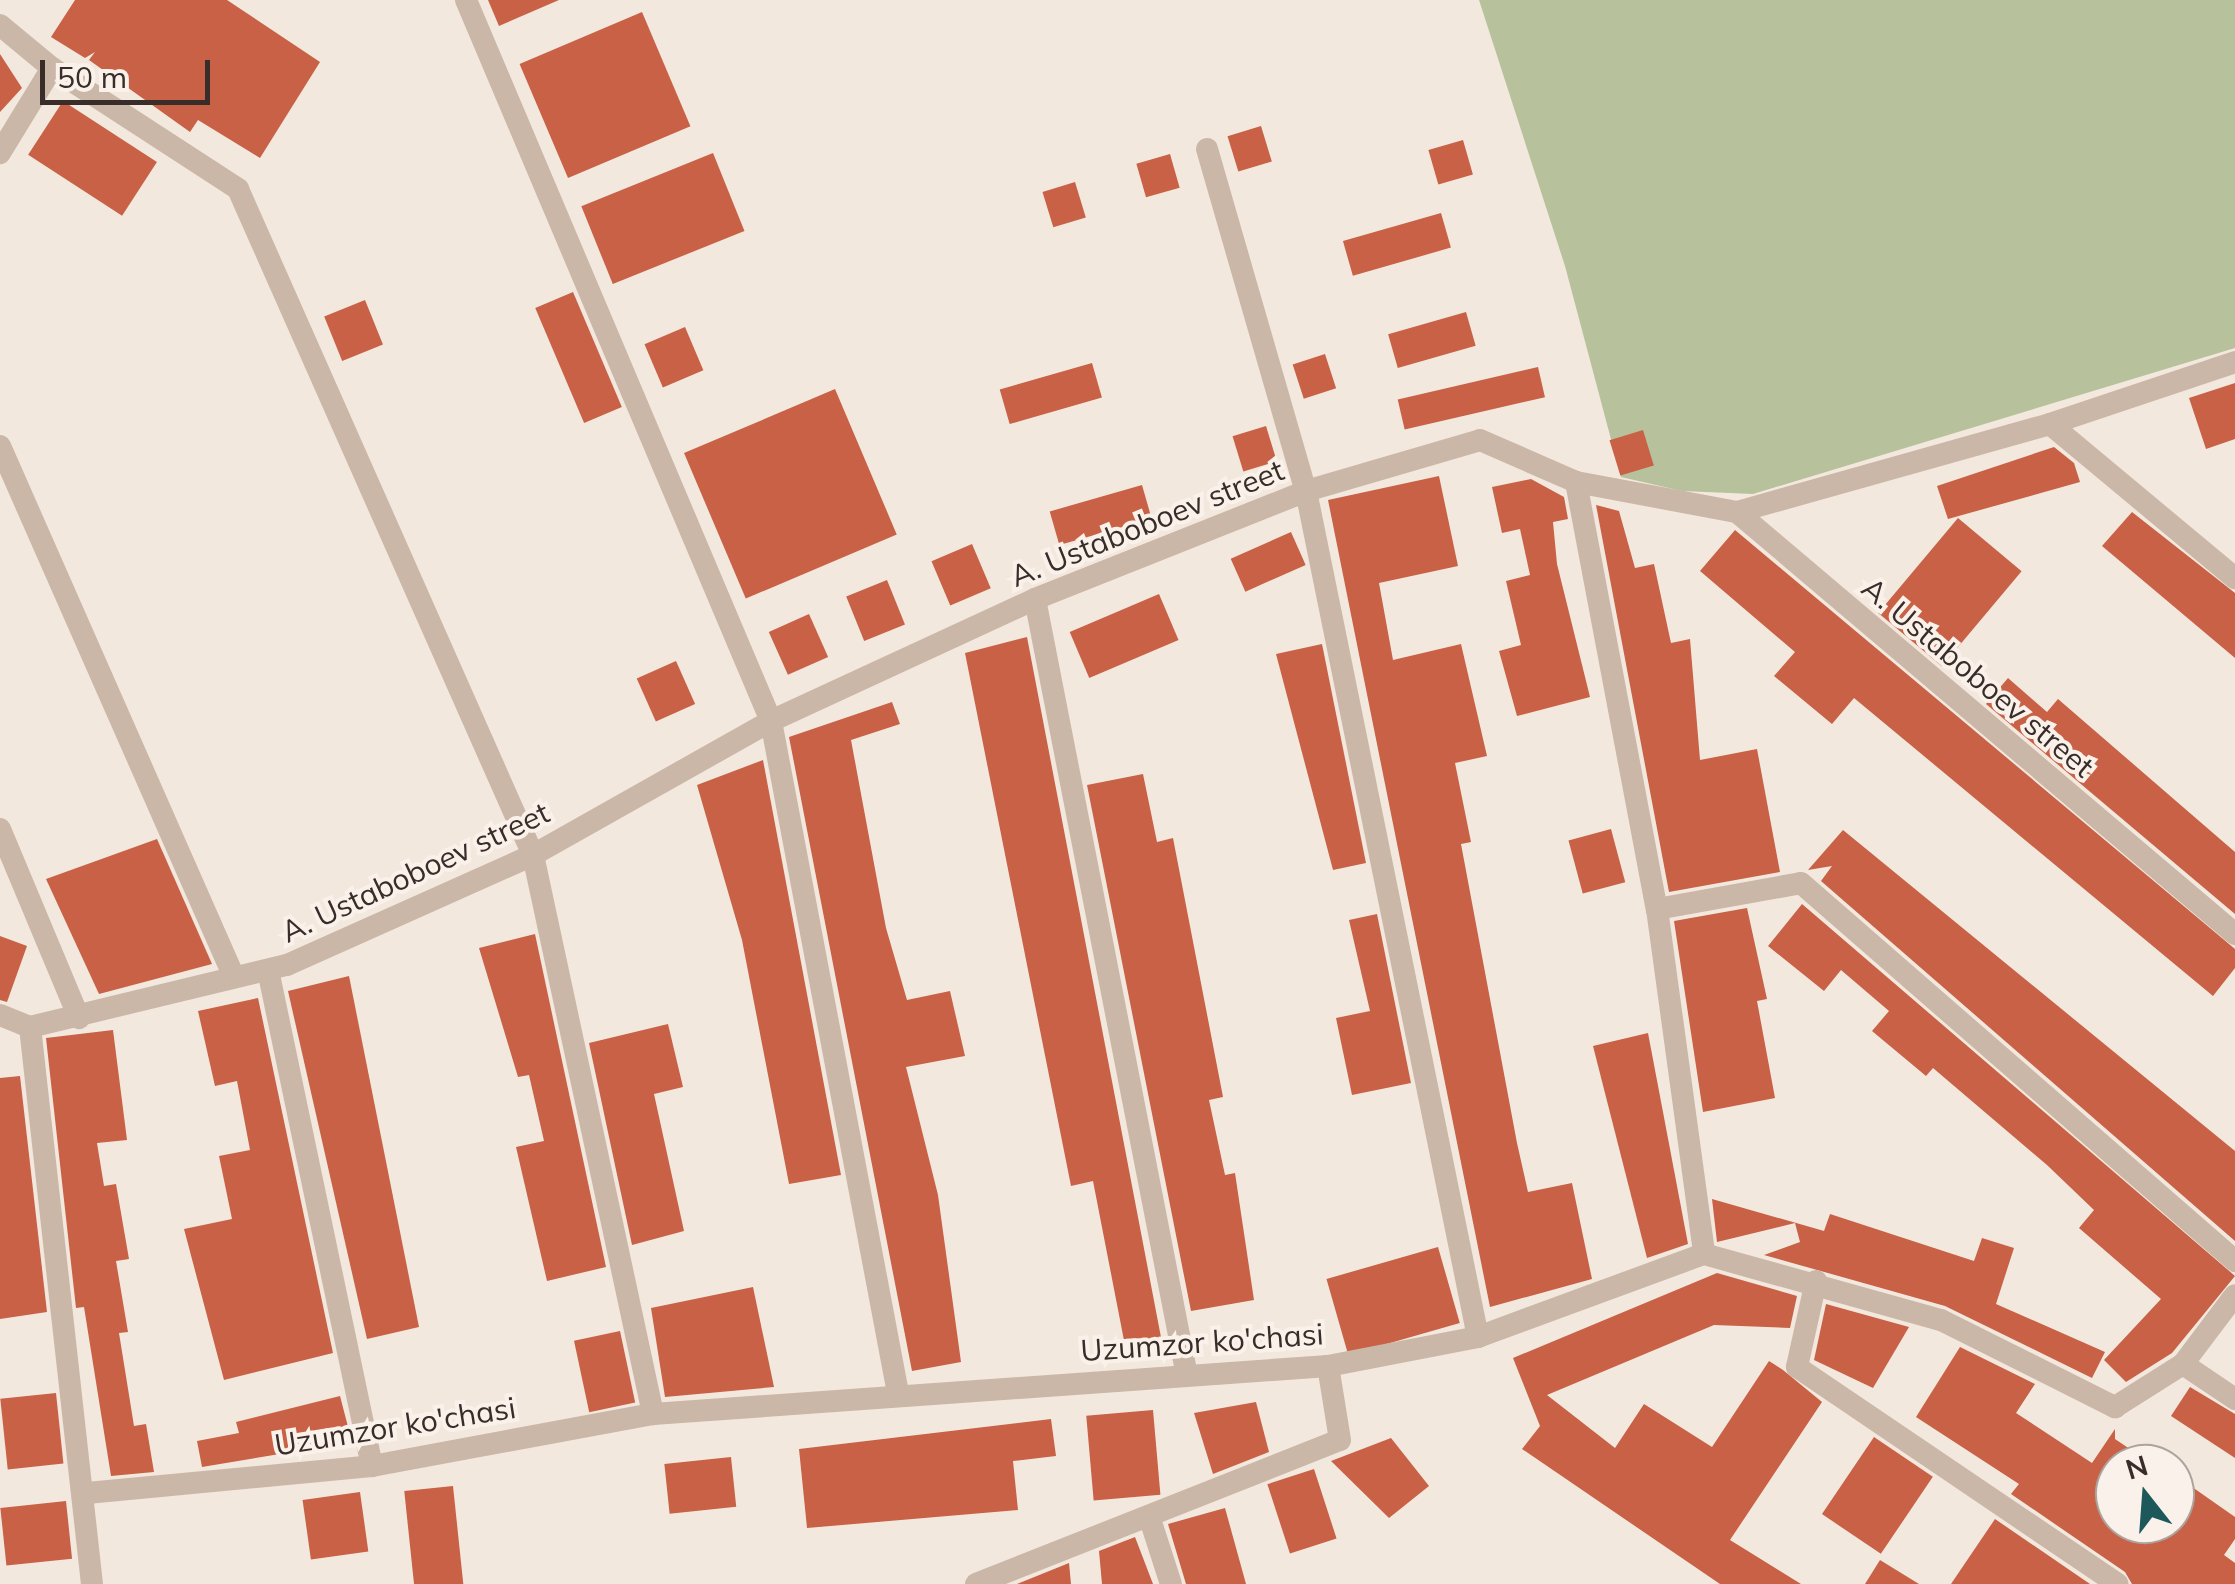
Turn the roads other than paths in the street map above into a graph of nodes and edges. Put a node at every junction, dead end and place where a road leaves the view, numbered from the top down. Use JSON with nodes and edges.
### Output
{"nodes":[{"id":1,"x":466,"y":0,"type":"edge"},
{"id":2,"x":0,"y":25,"type":"edge"},
{"id":3,"x":52,"y":68,"type":"junction"},
{"id":4,"x":1208,"y":149,"type":"dead end"},
{"id":5,"x":0,"y":154,"type":"edge"},
{"id":6,"x":2235,"y":362,"type":"edge"},
{"id":7,"x":2050,"y":424,"type":"junction"},
{"id":8,"x":0,"y":446,"type":"edge"},
{"id":9,"x":1576,"y":482,"type":"junction"},
{"id":10,"x":1306,"y":491,"type":"junction"},
{"id":11,"x":1737,"y":512,"type":"junction"},
{"id":12,"x":2235,"y":578,"type":"edge"},
{"id":13,"x":1035,"y":598,"type":"junction"},
{"id":14,"x":771,"y":721,"type":"junction"},
{"id":15,"x":0,"y":829,"type":"edge"},
{"id":16,"x":533,"y":855,"type":"junction"},
{"id":17,"x":1657,"y":908,"type":"junction"},
{"id":18,"x":2235,"y":934,"type":"edge"},
{"id":19,"x":268,"y":970,"type":"junction"},
{"id":20,"x":234,"y":977,"type":"junction"},
{"id":21,"x":0,"y":1015,"type":"edge"},
{"id":22,"x":79,"y":1018,"type":"junction"},
{"id":23,"x":30,"y":1027,"type":"junction"},
{"id":24,"x":1704,"y":1254,"type":"junction"},
{"id":25,"x":2235,"y":1260,"type":"edge"},
{"id":26,"x":1816,"y":1280,"type":"junction"},
{"id":27,"x":2235,"y":1295,"type":"edge"},
{"id":28,"x":1478,"y":1338,"type":"junction"},
{"id":29,"x":2183,"y":1364,"type":"junction"},
{"id":30,"x":1328,"y":1366,"type":"junction"},
{"id":31,"x":1186,"y":1371,"type":"junction"},
{"id":32,"x":898,"y":1393,"type":"junction"},
{"id":33,"x":2235,"y":1399,"type":"edge"},
{"id":34,"x":653,"y":1414,"type":"junction"},
{"id":35,"x":372,"y":1466,"type":"junction"},
{"id":36,"x":86,"y":1493,"type":"junction"},
{"id":37,"x":1149,"y":1516,"type":"junction"},
{"id":38,"x":92,"y":1584,"type":"edge"},
{"id":39,"x":976,"y":1584,"type":"edge"},
{"id":40,"x":1172,"y":1584,"type":"edge"},
{"id":41,"x":2117,"y":1584,"type":"edge"}],
"edges":[{"from":1,"to":14,"type":"street"},
{"from":2,"to":3,"type":"street"},
{"from":3,"to":5,"type":"street"},
{"from":3,"to":16,"type":"street"},
{"from":4,"to":10,"type":"street"},
{"from":6,"to":7,"type":"street"},
{"from":7,"to":11,"type":"street"},
{"from":7,"to":12,"type":"street"},
{"from":8,"to":20,"type":"street"},
{"from":9,"to":10,"type":"street","name":"A. Ustaboboev street"},
{"from":9,"to":11,"type":"street","name":"A. Ustaboboev street"},
{"from":9,"to":17,"type":"street"},
{"from":10,"to":13,"type":"street","name":"A. Ustaboboev street"},
{"from":10,"to":28,"type":"street"},
{"from":11,"to":18,"type":"street","name":"A. Ustaboboev street"},
{"from":13,"to":14,"type":"street","name":"A. Ustaboboev street"},
{"from":13,"to":31,"type":"street"},
{"from":14,"to":16,"type":"street","name":"A. Ustaboboev street"},
{"from":14,"to":32,"type":"street"},
{"from":15,"to":22,"type":"street"},
{"from":16,"to":19,"type":"street","name":"A. Ustaboboev street"},
{"from":16,"to":34,"type":"street"},
{"from":17,"to":24,"type":"street"},
{"from":17,"to":25,"type":"street"},
{"from":19,"to":20,"type":"street","name":"A. Ustaboboev street"},
{"from":19,"to":35,"type":"street"},
{"from":20,"to":22,"type":"street","name":"A. Ustaboboev street"},
{"from":21,"to":23,"type":"street"},
{"from":22,"to":23,"type":"street","name":"A. Ustaboboev street"},
{"from":23,"to":36,"type":"street"},
{"from":24,"to":26,"type":"street"},
{"from":24,"to":28,"type":"street","name":"Uzumzor ko'chasi"},
{"from":26,"to":29,"type":"street"},
{"from":26,"to":41,"type":"street"},
{"from":27,"to":29,"type":"street"},
{"from":28,"to":30,"type":"street","name":"Uzumzor ko'chasi"},
{"from":29,"to":33,"type":"street"},
{"from":30,"to":31,"type":"street","name":"Uzumzor ko'chasi"},
{"from":30,"to":37,"type":"street"},
{"from":31,"to":32,"type":"street","name":"Uzumzor ko'chasi"},
{"from":32,"to":34,"type":"street","name":"Uzumzor ko'chasi"},
{"from":34,"to":35,"type":"street","name":"Uzumzor ko'chasi"},
{"from":35,"to":36,"type":"street","name":"Uzumzor ko'chasi"},
{"from":36,"to":38,"type":"street"},
{"from":37,"to":39,"type":"street"},
{"from":37,"to":40,"type":"street"}]}
